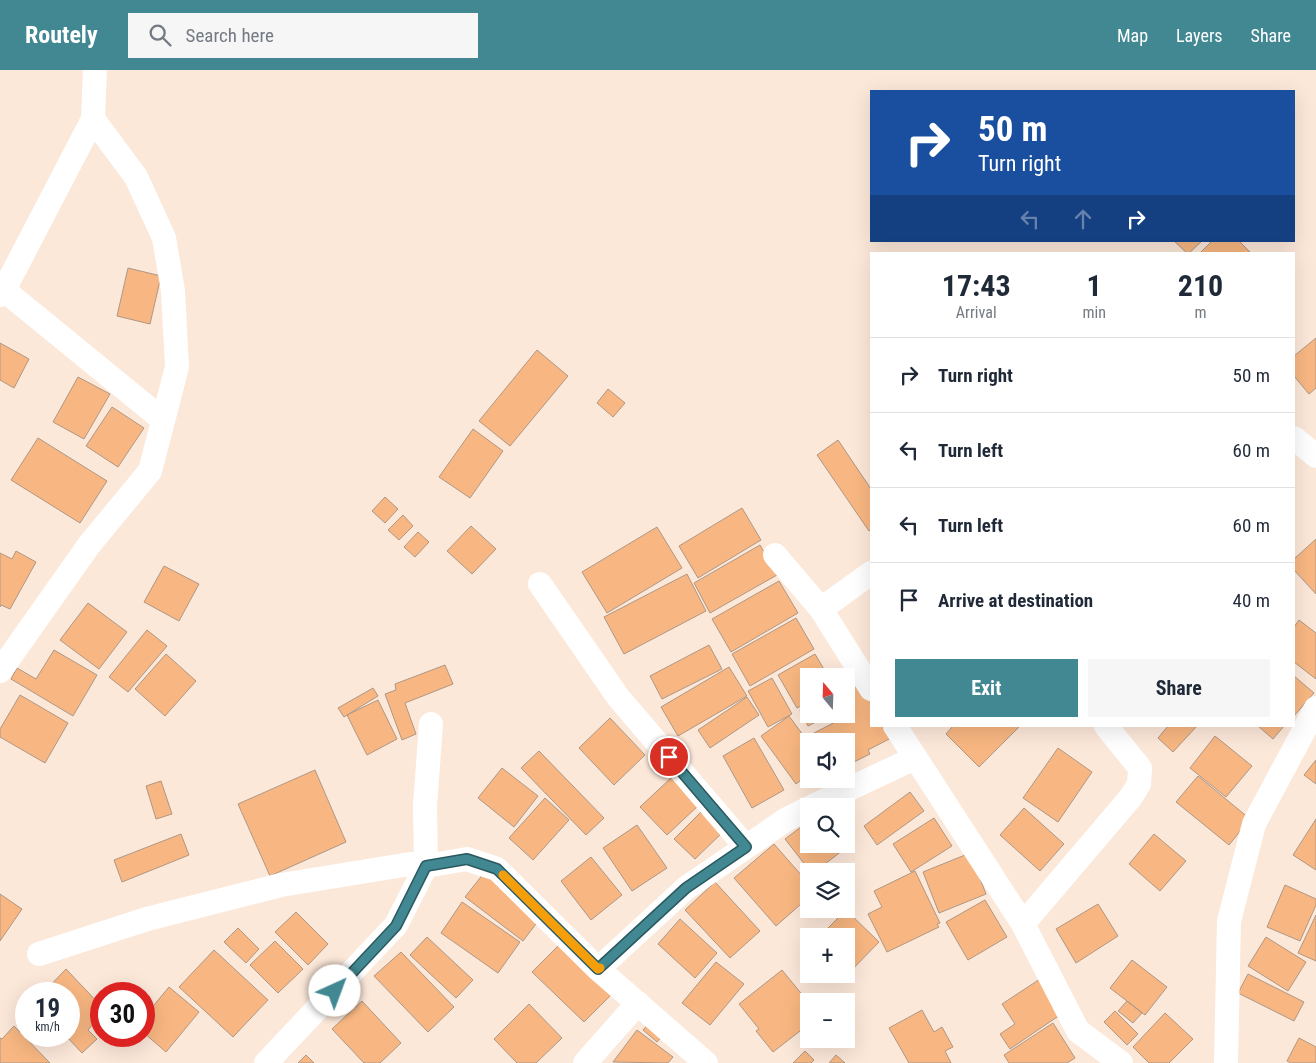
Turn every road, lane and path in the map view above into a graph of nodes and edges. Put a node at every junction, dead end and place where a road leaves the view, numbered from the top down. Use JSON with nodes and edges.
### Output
{"nodes":[{"id":1,"x":95,"y":70,"type":"edge"},
{"id":2,"x":94,"y":119,"type":"junction"},
{"id":3,"x":2,"y":292,"type":"edge"},
{"id":4,"x":163,"y":420,"type":"junction"},
{"id":5,"x":1295,"y":439,"type":"edge"},
{"id":6,"x":1316,"y":456,"type":"edge"},
{"id":7,"x":776,"y":555,"type":"dead end"},
{"id":8,"x":870,"y":574,"type":"edge"},
{"id":9,"x":540,"y":584,"type":"dead end"},
{"id":10,"x":820,"y":608,"type":"junction"},
{"id":11,"x":0,"y":671,"type":"edge"},
{"id":12,"x":870,"y":687,"type":"edge"},
{"id":13,"x":1316,"y":708,"type":"edge"},
{"id":14,"x":431,"y":724,"type":"dead end"},
{"id":15,"x":896,"y":727,"type":"edge"},
{"id":16,"x":1107,"y":727,"type":"edge"},
{"id":17,"x":915,"y":758,"type":"junction"},
{"id":18,"x":830,"y":798,"type":"edge"},
{"id":19,"x":800,"y":812,"type":"edge"},
{"id":20,"x":746,"y":847,"type":"junction"},
{"id":21,"x":426,"y":866,"type":"junction"},
{"id":22,"x":1023,"y":924,"type":"junction"},
{"id":23,"x":39,"y":954,"type":"dead end"},
{"id":24,"x":598,"y":969,"type":"junction"},
{"id":25,"x":638,"y":1003,"type":"junction"},
{"id":26,"x":266,"y":1063,"type":"edge"},
{"id":27,"x":585,"y":1063,"type":"edge"},
{"id":28,"x":706,"y":1063,"type":"edge"},
{"id":29,"x":1121,"y":1063,"type":"edge"},
{"id":30,"x":1226,"y":1063,"type":"edge"}],
"edges":[{"from":1,"to":2,"type":"street"},
{"from":2,"to":3,"type":"street"},
{"from":2,"to":4,"type":"street"},
{"from":3,"to":4,"type":"street"},
{"from":4,"to":11,"type":"street"},
{"from":5,"to":6,"type":"street"},
{"from":7,"to":10,"type":"street"},
{"from":8,"to":10,"type":"street"},
{"from":9,"to":20,"type":"street"},
{"from":10,"to":12,"type":"street"},
{"from":13,"to":30,"type":"street"},
{"from":14,"to":21,"type":"street"},
{"from":15,"to":17,"type":"street"},
{"from":16,"to":22,"type":"street"},
{"from":17,"to":18,"type":"street"},
{"from":17,"to":22,"type":"street"},
{"from":19,"to":20,"type":"street"},
{"from":20,"to":24,"type":"street"},
{"from":21,"to":23,"type":"street"},
{"from":21,"to":24,"type":"street"},
{"from":21,"to":26,"type":"street"},
{"from":22,"to":29,"type":"street"},
{"from":24,"to":25,"type":"street"},
{"from":25,"to":27,"type":"street"},
{"from":25,"to":28,"type":"street"}]}
